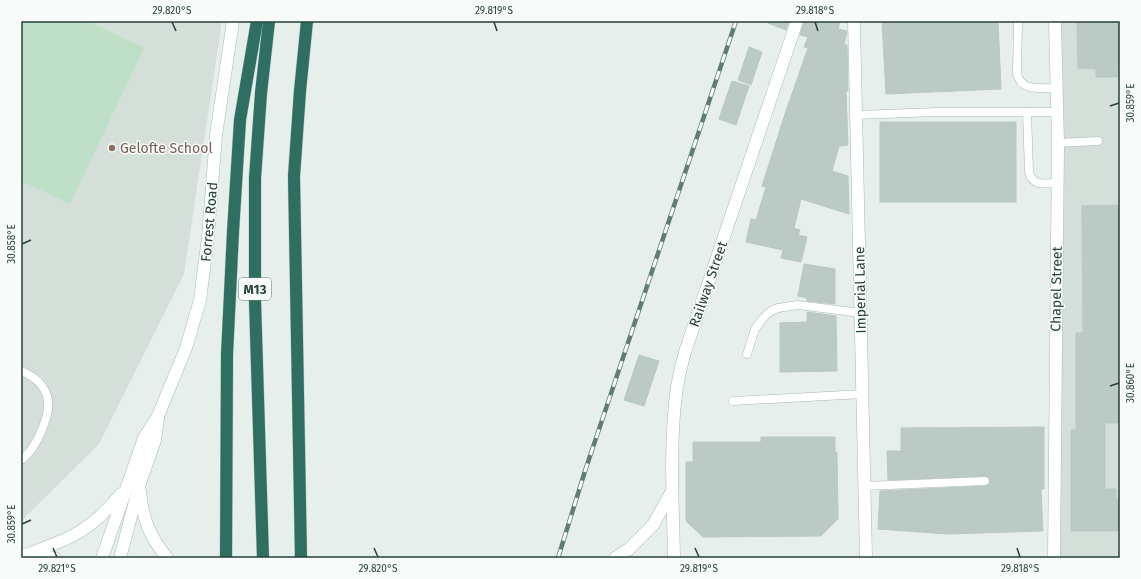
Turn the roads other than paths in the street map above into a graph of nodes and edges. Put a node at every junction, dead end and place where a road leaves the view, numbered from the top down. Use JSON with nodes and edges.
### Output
{"nodes":[{"id":1,"x":233,"y":21,"type":"edge"},
{"id":2,"x":257,"y":21,"type":"edge"},
{"id":3,"x":269,"y":21,"type":"edge"},
{"id":4,"x":307,"y":21,"type":"edge"},
{"id":5,"x":797,"y":21,"type":"edge"},
{"id":6,"x":854,"y":21,"type":"edge"},
{"id":7,"x":1018,"y":21,"type":"edge"},
{"id":8,"x":1055,"y":21,"type":"edge"},
{"id":9,"x":1056,"y":88,"type":"junction"},
{"id":10,"x":1027,"y":112,"type":"junction"},
{"id":11,"x":1057,"y":112,"type":"junction"},
{"id":12,"x":856,"y":115,"type":"junction"},
{"id":13,"x":1098,"y":141,"type":"dead end"},
{"id":14,"x":1058,"y":142,"type":"junction"},
{"id":15,"x":1057,"y":183,"type":"junction"},
{"id":16,"x":861,"y":313,"type":"junction"},
{"id":17,"x":746,"y":354,"type":"dead end"},
{"id":18,"x":21,"y":371,"type":"edge"},
{"id":19,"x":862,"y":394,"type":"junction"},
{"id":20,"x":733,"y":401,"type":"dead end"},
{"id":21,"x":158,"y":416,"type":"junction"},
{"id":22,"x":21,"y":460,"type":"edge"},
{"id":23,"x":985,"y":481,"type":"dead end"},
{"id":24,"x":126,"y":486,"type":"junction"},
{"id":25,"x":139,"y":486,"type":"junction"},
{"id":26,"x":864,"y":486,"type":"junction"},
{"id":27,"x":672,"y":491,"type":"junction"},
{"id":28,"x":24,"y":555,"type":"edge"},
{"id":29,"x":55,"y":558,"type":"edge"},
{"id":30,"x":102,"y":558,"type":"edge"},
{"id":31,"x":120,"y":558,"type":"edge"},
{"id":32,"x":167,"y":558,"type":"edge"},
{"id":33,"x":226,"y":558,"type":"edge"},
{"id":34,"x":263,"y":558,"type":"edge"},
{"id":35,"x":301,"y":558,"type":"edge"},
{"id":36,"x":615,"y":558,"type":"edge"},
{"id":37,"x":674,"y":558,"type":"edge"},
{"id":38,"x":866,"y":558,"type":"edge"},
{"id":39,"x":1054,"y":558,"type":"edge"}],
"edges":[{"from":1,"to":21,"type":"street","name":"Forrest Road"},
{"from":2,"to":33,"type":"highway"},
{"from":3,"to":34,"type":"highway","number":"M13"},
{"from":4,"to":35,"type":"highway"},
{"from":5,"to":27,"type":"street","name":"Railway Street"},
{"from":6,"to":12,"type":"street","name":"Imperial Lane"},
{"from":7,"to":9,"type":"lane"},
{"from":8,"to":9,"type":"street","name":"Chapel Street"},
{"from":9,"to":11,"type":"street","name":"Chapel Street"},
{"from":10,"to":11,"type":"lane"},
{"from":10,"to":12,"type":"lane"},
{"from":10,"to":15,"type":"lane"},
{"from":11,"to":14,"type":"street","name":"Chapel Street"},
{"from":12,"to":16,"type":"street","name":"Imperial Lane"},
{"from":13,"to":14,"type":"lane"},
{"from":14,"to":15,"type":"street","name":"Chapel Street"},
{"from":15,"to":39,"type":"street","name":"Chapel Street"},
{"from":16,"to":17,"type":"lane"},
{"from":16,"to":19,"type":"street","name":"Imperial Lane"},
{"from":18,"to":22,"type":"lane"},
{"from":19,"to":20,"type":"lane"},
{"from":19,"to":26,"type":"street","name":"Imperial Lane"},
{"from":21,"to":24,"type":"street","name":"Forrest Road"},
{"from":21,"to":25,"type":"street","name":"Forrest Road"},
{"from":23,"to":26,"type":"lane"},
{"from":24,"to":28,"type":"street"},
{"from":24,"to":30,"type":"street","name":"Forrest Road"},
{"from":25,"to":31,"type":"street","name":"Forrest Road"},
{"from":25,"to":32,"type":"street"},
{"from":26,"to":38,"type":"street","name":"Imperial Lane"},
{"from":27,"to":36,"type":"street"},
{"from":27,"to":37,"type":"street","name":"Railway Street"},
{"from":28,"to":29,"type":"street"}]}
